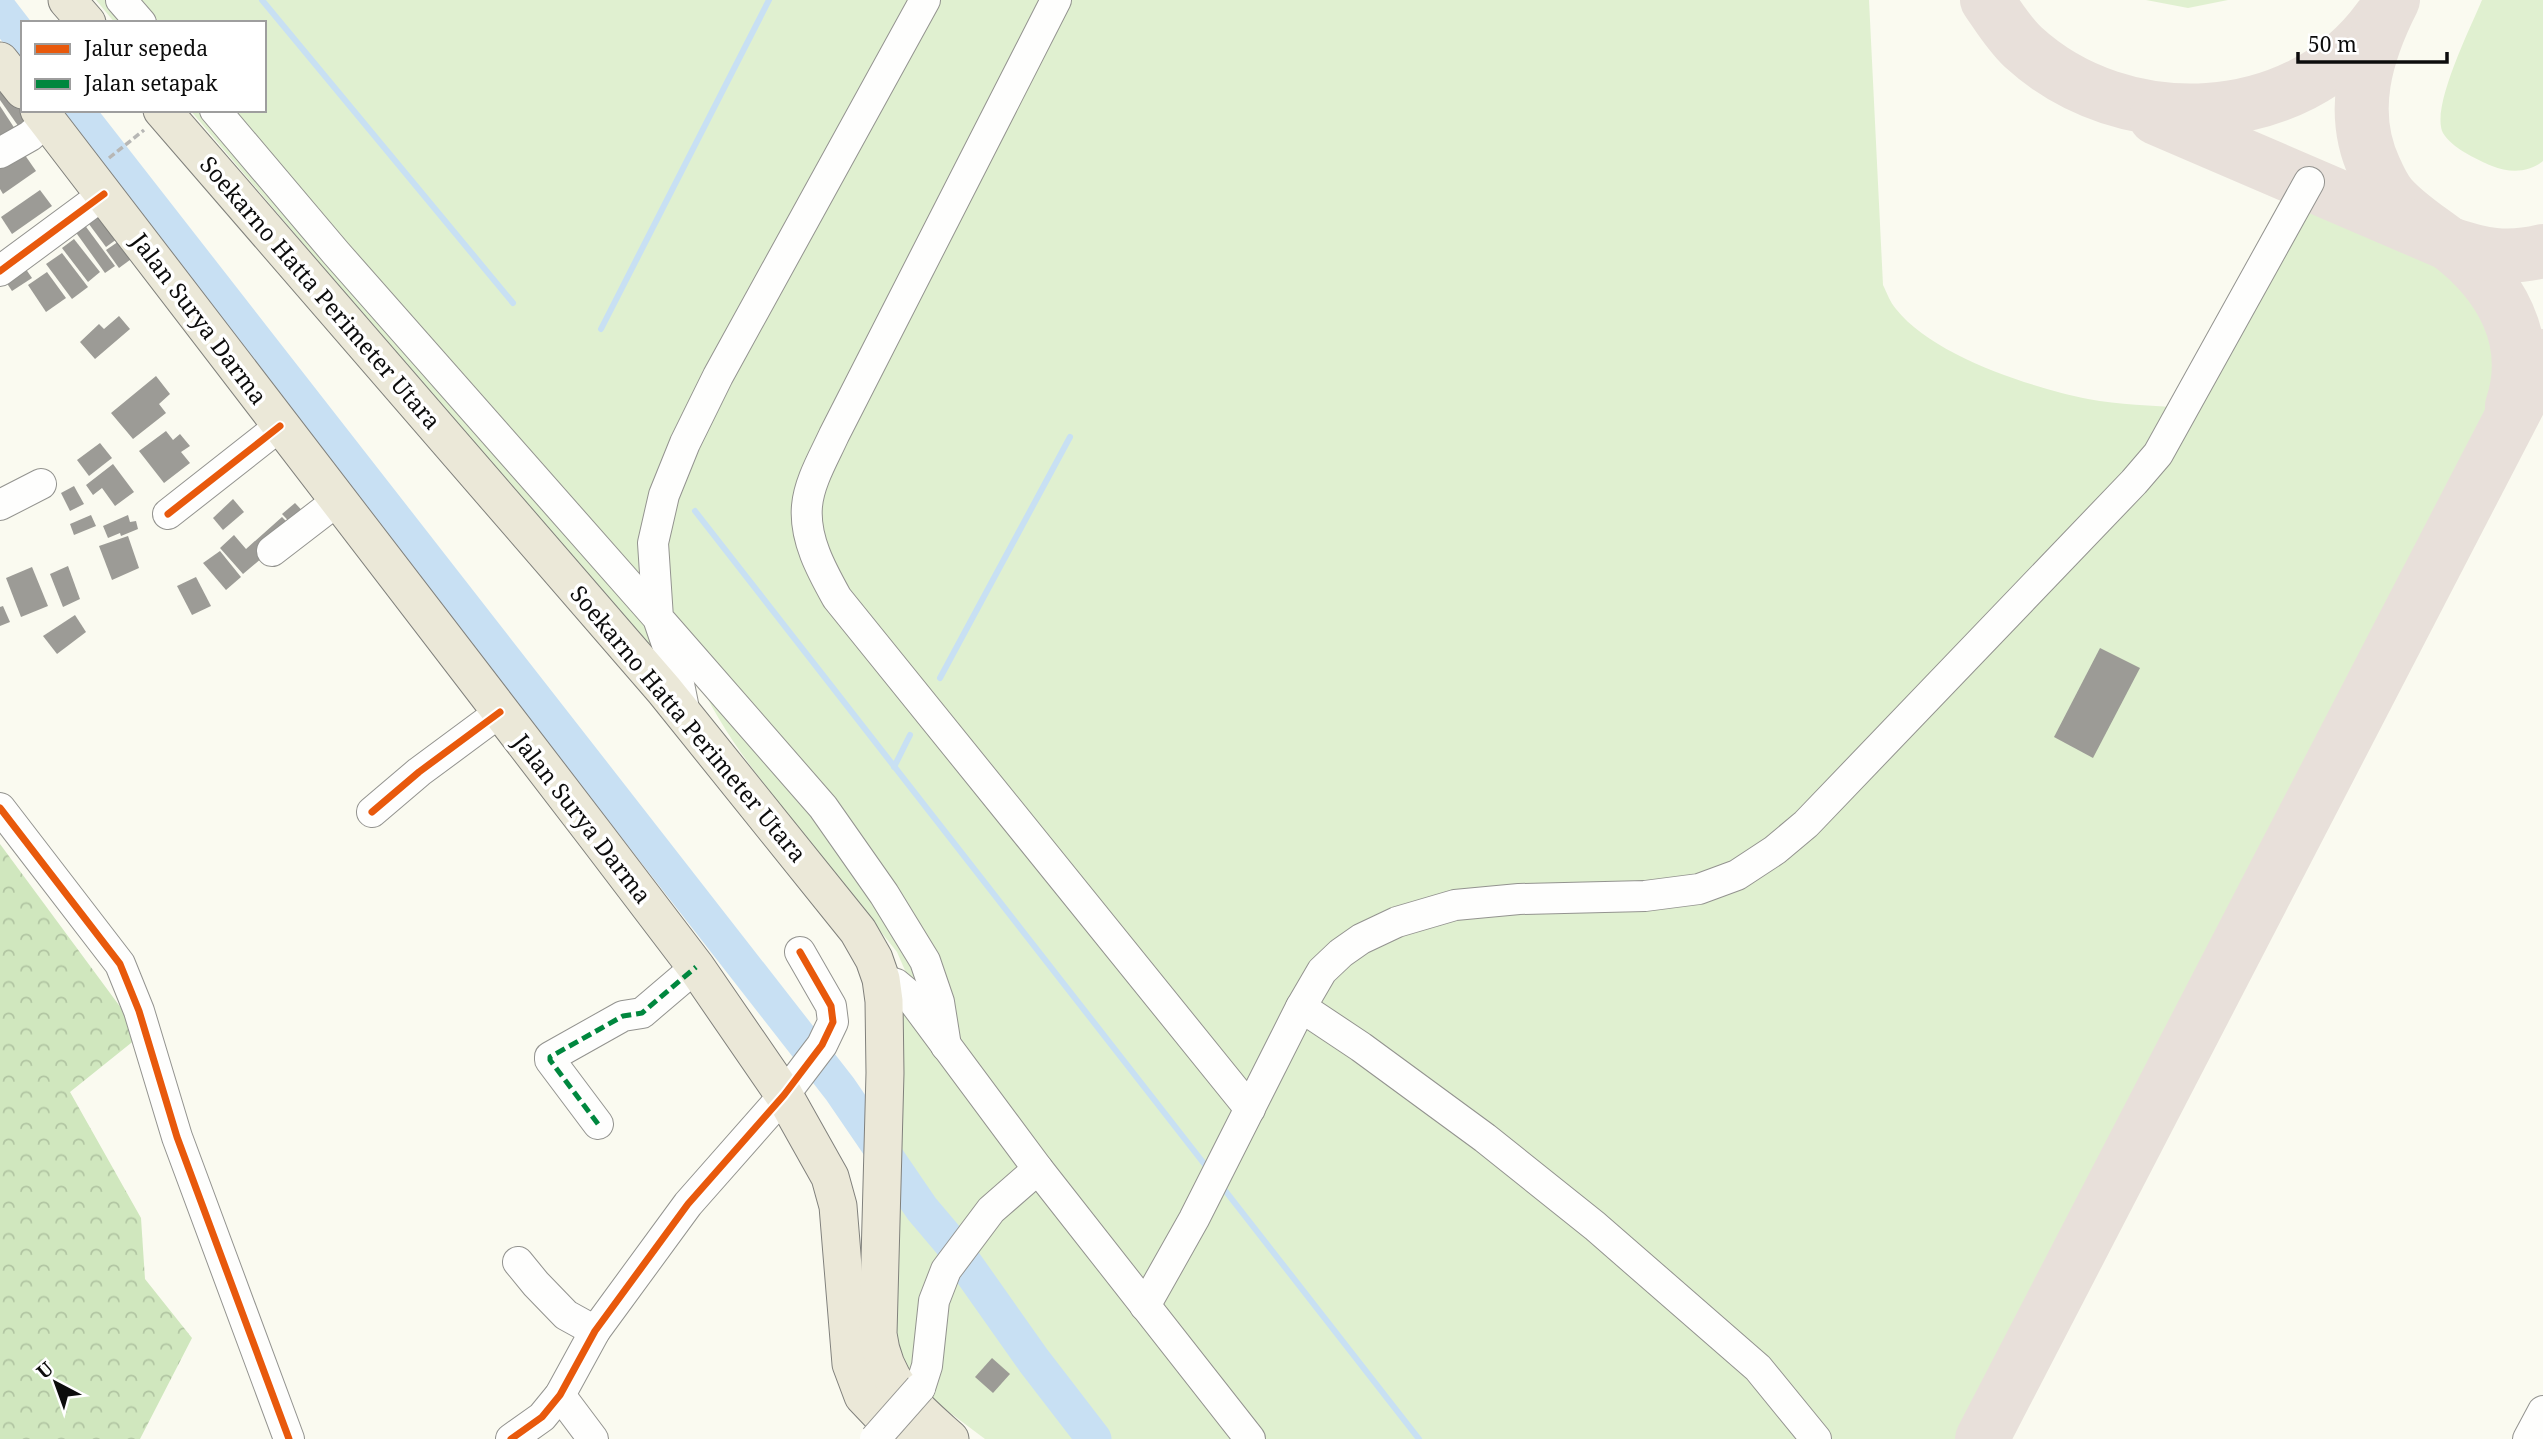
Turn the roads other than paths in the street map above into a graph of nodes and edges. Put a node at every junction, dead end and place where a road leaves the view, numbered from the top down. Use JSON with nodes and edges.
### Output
{"nodes":[{"id":1,"x":67,"y":0,"type":"edge"},
{"id":2,"x":121,"y":0,"type":"edge"},
{"id":3,"x":925,"y":0,"type":"edge"},
{"id":4,"x":1056,"y":0,"type":"edge"},
{"id":5,"x":85,"y":21,"type":"edge"},
{"id":6,"x":139,"y":21,"type":"edge"},
{"id":7,"x":0,"y":61,"type":"edge"},
{"id":8,"x":21,"y":87,"type":"edge"},
{"id":9,"x":164,"y":112,"type":"edge"},
{"id":10,"x":217,"y":112,"type":"edge"},
{"id":11,"x":43,"y":116,"type":"edge"},
{"id":12,"x":0,"y":153,"type":"edge"},
{"id":13,"x":103,"y":179,"type":"junction"},
{"id":14,"x":2309,"y":181,"type":"dead end"},
{"id":15,"x":0,"y":271,"type":"edge"},
{"id":16,"x":280,"y":426,"type":"junction"},
{"id":17,"x":41,"y":484,"type":"dead end"},
{"id":18,"x":337,"y":501,"type":"junction"},
{"id":19,"x":0,"y":505,"type":"edge"},
{"id":20,"x":168,"y":514,"type":"dead end"},
{"id":21,"x":272,"y":551,"type":"dead end"},
{"id":22,"x":658,"y":618,"type":"junction"},
{"id":23,"x":500,"y":712,"type":"junction"},
{"id":24,"x":685,"y":714,"type":"junction"},
{"id":25,"x":0,"y":808,"type":"edge"},
{"id":26,"x":372,"y":812,"type":"dead end"},
{"id":27,"x":800,"y":952,"type":"dead end"},
{"id":28,"x":696,"y":967,"type":"junction"},
{"id":29,"x":881,"y":979,"type":"junction"},
{"id":30,"x":1301,"y":1007,"type":"junction"},
{"id":31,"x":946,"y":1046,"type":"junction"},
{"id":32,"x":792,"y":1083,"type":"junction"},
{"id":33,"x":1250,"y":1109,"type":"junction"},
{"id":34,"x":598,"y":1124,"type":"dead end"},
{"id":35,"x":1038,"y":1169,"type":"junction"},
{"id":36,"x":518,"y":1262,"type":"dead end"},
{"id":37,"x":1145,"y":1306,"type":"junction"},
{"id":38,"x":595,"y":1331,"type":"junction"},
{"id":39,"x":561,"y":1395,"type":"junction"},
{"id":40,"x":2543,"y":1411,"type":"edge"},
{"id":41,"x":289,"y":1439,"type":"edge"},
{"id":42,"x":511,"y":1439,"type":"edge"},
{"id":43,"x":593,"y":1439,"type":"edge"},
{"id":44,"x":875,"y":1439,"type":"edge"},
{"id":45,"x":911,"y":1439,"type":"edge"},
{"id":46,"x":950,"y":1439,"type":"edge"},
{"id":47,"x":1250,"y":1439,"type":"edge"},
{"id":48,"x":1816,"y":1439,"type":"edge"},
{"id":49,"x":2528,"y":1439,"type":"edge"}],
"edges":[{"from":1,"to":5,"type":"main road"},
{"from":2,"to":6,"type":"street"},
{"from":3,"to":22,"type":"street"},
{"from":4,"to":33,"type":"street"},
{"from":7,"to":8,"type":"main road"},
{"from":9,"to":24,"type":"main road","name":"Soekarno Hatta Perimeter Utara"},
{"from":10,"to":22,"type":"street"},
{"from":11,"to":12,"type":"street"},
{"from":11,"to":13,"type":"main road","name":"Jalan Surya Darma"},
{"from":13,"to":15,"type":"street"},
{"from":13,"to":16,"type":"main road","name":"Jalan Surya Darma"},
{"from":14,"to":30,"type":"street"},
{"from":16,"to":18,"type":"main road","name":"Jalan Surya Darma"},
{"from":16,"to":20,"type":"street"},
{"from":17,"to":19,"type":"street"},
{"from":18,"to":21,"type":"street"},
{"from":18,"to":23,"type":"main road","name":"Jalan Surya Darma"},
{"from":22,"to":24,"type":"street"},
{"from":22,"to":31,"type":"street"},
{"from":23,"to":26,"type":"street"},
{"from":23,"to":28,"type":"main road","name":"Jalan Surya Darma"},
{"from":24,"to":29,"type":"main road","name":"Soekarno Hatta Perimeter Utara"},
{"from":25,"to":41,"type":"street"},
{"from":27,"to":32,"type":"street"},
{"from":28,"to":32,"type":"main road","name":"Jalan Surya Darma"},
{"from":28,"to":34,"type":"street"},
{"from":29,"to":31,"type":"street"},
{"from":29,"to":46,"type":"main road","name":"Soekarno Hatta Perimeter Utara"},
{"from":30,"to":33,"type":"street"},
{"from":30,"to":48,"type":"street"},
{"from":31,"to":35,"type":"street"},
{"from":32,"to":38,"type":"street"},
{"from":32,"to":45,"type":"main road","name":"Jalan Surya Darma"},
{"from":33,"to":37,"type":"street"},
{"from":35,"to":37,"type":"street"},
{"from":35,"to":44,"type":"street","bridge":true},
{"from":36,"to":38,"type":"street"},
{"from":37,"to":47,"type":"street"},
{"from":38,"to":39,"type":"street"},
{"from":39,"to":42,"type":"street"},
{"from":39,"to":43,"type":"street"},
{"from":40,"to":49,"type":"street"}]}
